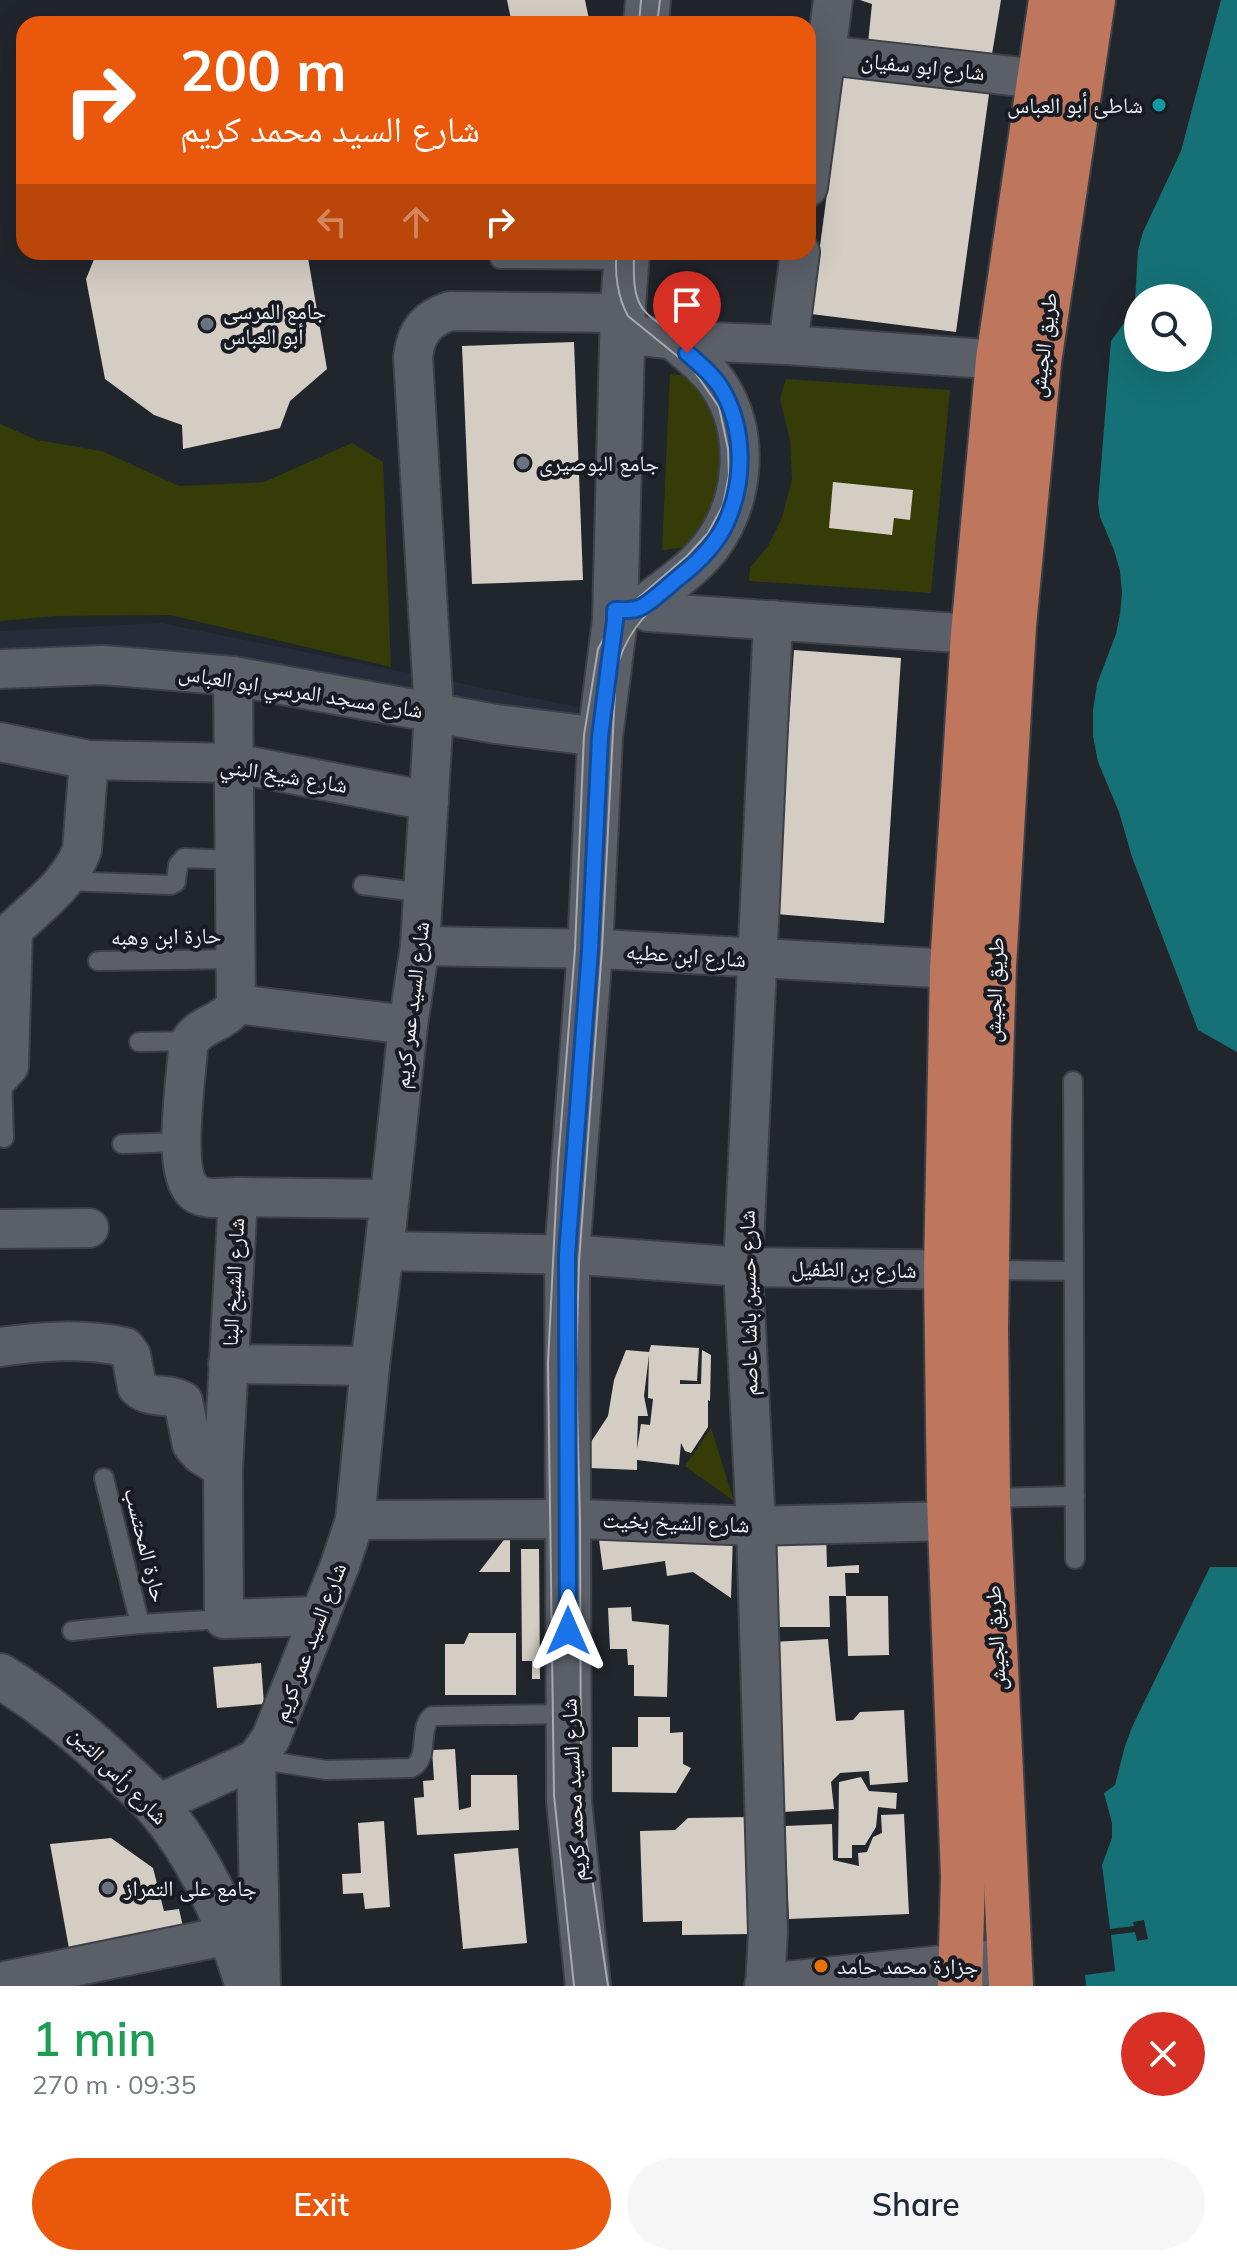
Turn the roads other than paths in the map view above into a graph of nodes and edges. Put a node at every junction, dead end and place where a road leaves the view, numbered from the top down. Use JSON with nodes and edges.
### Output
{"nodes":[{"id":1,"x":833,"y":0,"type":"edge"},
{"id":2,"x":1051,"y":0,"type":"edge"},
{"id":3,"x":1093,"y":0,"type":"edge"},
{"id":4,"x":816,"y":54,"type":"edge"},
{"id":5,"x":1038,"y":79,"type":"junction"},
{"id":6,"x":626,"y":260,"type":"edge"},
{"id":7,"x":799,"y":260,"type":"edge"},
{"id":8,"x":622,"y":324,"type":"junction"},
{"id":9,"x":673,"y":340,"type":"junction"},
{"id":10,"x":788,"y":345,"type":"junction"},
{"id":11,"x":1019,"y":361,"type":"junction"},
{"id":12,"x":627,"y":609,"type":"junction"},
{"id":13,"x":773,"y":620,"type":"junction"},
{"id":14,"x":973,"y":634,"type":"junction"},
{"id":15,"x":0,"y":669,"type":"edge"},
{"id":16,"x":233,"y":676,"type":"junction"},
{"id":17,"x":434,"y":712,"type":"junction"},
{"id":18,"x":600,"y":737,"type":"junction"},
{"id":19,"x":0,"y":742,"type":"edge"},
{"id":20,"x":89,"y":760,"type":"junction"},
{"id":21,"x":234,"y":763,"type":"junction"},
{"id":22,"x":429,"y":801,"type":"junction"},
{"id":23,"x":235,"y":860,"type":"junction"},
{"id":24,"x":64,"y":881,"type":"junction"},
{"id":25,"x":363,"y":885,"type":"dead end"},
{"id":26,"x":424,"y":893,"type":"junction"},
{"id":27,"x":7,"y":931,"type":"edge"},
{"id":28,"x":420,"y":946,"type":"junction"},
{"id":29,"x":590,"y":950,"type":"junction"},
{"id":30,"x":236,"y":959,"type":"junction"},
{"id":31,"x":757,"y":959,"type":"junction"},
{"id":32,"x":98,"y":961,"type":"dead end"},
{"id":33,"x":952,"y":969,"type":"junction"},
{"id":34,"x":236,"y":1004,"type":"junction"},
{"id":35,"x":408,"y":1025,"type":"junction"},
{"id":36,"x":189,"y":1041,"type":"junction"},
{"id":37,"x":139,"y":1042,"type":"dead end"},
{"id":38,"x":1,"y":1076,"type":"edge"},
{"id":39,"x":1073,"y":1081,"type":"dead end"},
{"id":40,"x":4,"y":1138,"type":"dead end"},
{"id":41,"x":182,"y":1142,"type":"junction"},
{"id":42,"x":122,"y":1144,"type":"dead end"},
{"id":43,"x":238,"y":1197,"type":"junction"},
{"id":44,"x":389,"y":1199,"type":"junction"},
{"id":45,"x":89,"y":1228,"type":"dead end"},
{"id":46,"x":0,"y":1229,"type":"edge"},
{"id":47,"x":384,"y":1251,"type":"junction"},
{"id":48,"x":567,"y":1255,"type":"junction"},
{"id":49,"x":743,"y":1267,"type":"junction"},
{"id":50,"x":967,"y":1270,"type":"junction"},
{"id":51,"x":1073,"y":1271,"type":"junction"},
{"id":52,"x":0,"y":1347,"type":"edge"},
{"id":53,"x":228,"y":1364,"type":"junction"},
{"id":54,"x":370,"y":1366,"type":"junction"},
{"id":55,"x":223,"y":1469,"type":"junction"},
{"id":56,"x":104,"y":1478,"type":"dead end"},
{"id":57,"x":1075,"y":1496,"type":"junction"},
{"id":58,"x":962,"y":1506,"type":"junction"},
{"id":59,"x":569,"y":1519,"type":"junction"},
{"id":60,"x":355,"y":1520,"type":"junction"},
{"id":61,"x":756,"y":1526,"type":"junction"},
{"id":62,"x":1075,"y":1559,"type":"dead end"},
{"id":63,"x":320,"y":1616,"type":"junction"},
{"id":64,"x":224,"y":1619,"type":"junction"},
{"id":65,"x":140,"y":1624,"type":"junction"},
{"id":66,"x":72,"y":1631,"type":"dead end"},
{"id":67,"x":0,"y":1676,"type":"edge"},
{"id":68,"x":567,"y":1714,"type":"junction"},
{"id":69,"x":256,"y":1759,"type":"junction"},
{"id":70,"x":156,"y":1805,"type":"junction"},
{"id":71,"x":230,"y":1935,"type":"junction"},
{"id":72,"x":1010,"y":1974,"type":"edge"},
{"id":73,"x":961,"y":1976,"type":"edge"},
{"id":74,"x":57,"y":1978,"type":"edge"},
{"id":75,"x":0,"y":1982,"type":"edge"},
{"id":76,"x":248,"y":1986,"type":"edge"},
{"id":77,"x":261,"y":1986,"type":"edge"},
{"id":78,"x":588,"y":1986,"type":"edge"},
{"id":79,"x":766,"y":1986,"type":"edge"}],
"edges":[{"from":1,"to":4,"type":"street"},
{"from":2,"to":5,"type":"highway","name":"طريق الجيش"},
{"from":3,"to":11,"type":"highway","name":"طريق الجيش"},
{"from":4,"to":5,"type":"street","name":"شارع ابو سفيان"},
{"from":5,"to":11,"type":"highway","name":"طريق الجيش"},
{"from":6,"to":8,"type":"main road","name":"شارع السيد محمد كريم"},
{"from":7,"to":10,"type":"street"},
{"from":8,"to":9,"type":"street"},
{"from":8,"to":12,"type":"main road","name":"شارع السيد محمد كريم"},
{"from":8,"to":17,"type":"street","name":"شارع السيد عمر كريم"},
{"from":9,"to":10,"type":"street"},
{"from":9,"to":12,"type":"street"},
{"from":10,"to":11,"type":"street"},
{"from":11,"to":14,"type":"highway","name":"طريق الجيش"},
{"from":11,"to":50,"type":"highway","name":"طريق الجيش"},
{"from":12,"to":13,"type":"street"},
{"from":12,"to":18,"type":"main road","name":"شارع السيد محمد كريم"},
{"from":13,"to":14,"type":"street"},
{"from":13,"to":31,"type":"street","name":"شارع حسين باشا عاصم"},
{"from":14,"to":33,"type":"highway","name":"طريق الجيش"},
{"from":15,"to":16,"type":"street","name":"شارع مسجد المرسي ابو العباس"},
{"from":16,"to":17,"type":"street","name":"شارع مسجد المرسي ابو العباس"},
{"from":16,"to":21,"type":"street"},
{"from":17,"to":18,"type":"street","name":"شارع مسجد المرسي ابو العباس"},
{"from":17,"to":22,"type":"street","name":"شارع السيد عمر كريم"},
{"from":18,"to":29,"type":"main road","name":"شارع السيد محمد كريم"},
{"from":19,"to":20,"type":"street","name":"شارع شيخ البني"},
{"from":20,"to":21,"type":"street","name":"شارع شيخ البني"},
{"from":20,"to":24,"type":"street"},
{"from":21,"to":22,"type":"street","name":"شارع شيخ البني"},
{"from":21,"to":23,"type":"street"},
{"from":22,"to":26,"type":"street","name":"شارع السيد عمر كريم"},
{"from":23,"to":24,"type":"lane"},
{"from":23,"to":30,"type":"street"},
{"from":24,"to":27,"type":"street"},
{"from":25,"to":26,"type":"lane"},
{"from":26,"to":28,"type":"street","name":"شارع السيد عمر كريم"},
{"from":27,"to":38,"type":"street"},
{"from":28,"to":29,"type":"street","name":"شارع ابن عطيه"},
{"from":28,"to":35,"type":"street","name":"شارع السيد عمر كريم"},
{"from":29,"to":31,"type":"street","name":"شارع ابن عطيه"},
{"from":29,"to":48,"type":"main road","name":"شارع السيد محمد كريم"},
{"from":30,"to":32,"type":"lane","name":"حارة ابن وهبه"},
{"from":30,"to":34,"type":"street"},
{"from":31,"to":33,"type":"street","name":"شارع ابن عطيه"},
{"from":31,"to":49,"type":"street","name":"شارع حسين باشا عاصم"},
{"from":33,"to":50,"type":"highway","name":"طريق الجيش"},
{"from":34,"to":35,"type":"street"},
{"from":34,"to":36,"type":"street"},
{"from":35,"to":44,"type":"street","name":"شارع السيد عمر كريم"},
{"from":36,"to":37,"type":"lane"},
{"from":36,"to":41,"type":"street","name":"شارع الشيخ البنا"},
{"from":38,"to":40,"type":"lane"},
{"from":39,"to":51,"type":"lane"},
{"from":41,"to":42,"type":"lane"},
{"from":41,"to":43,"type":"street","name":"شارع الشيخ البنا"},
{"from":43,"to":44,"type":"street"},
{"from":43,"to":53,"type":"street","name":"شارع الشيخ البنا"},
{"from":44,"to":47,"type":"street","name":"شارع السيد عمر كريم"},
{"from":45,"to":46,"type":"street"},
{"from":47,"to":48,"type":"street","name":"شارع بن الطفيل"},
{"from":47,"to":54,"type":"street","name":"شارع السيد عمر كريم"},
{"from":48,"to":49,"type":"street","name":"شارع بن الطفيل"},
{"from":48,"to":59,"type":"main road","name":"شارع السيد محمد كريم"},
{"from":49,"to":50,"type":"street","name":"شارع بن الطفيل"},
{"from":49,"to":61,"type":"street","name":"شارع حسين باشا عاصم"},
{"from":50,"to":51,"type":"lane"},
{"from":50,"to":58,"type":"highway","name":"طريق الجيش"},
{"from":51,"to":57,"type":"lane"},
{"from":52,"to":55,"type":"street"},
{"from":53,"to":54,"type":"street"},
{"from":53,"to":55,"type":"street","name":"شارع الشيخ البنا"},
{"from":54,"to":60,"type":"street","name":"شارع السيد عمر كريم"},
{"from":55,"to":64,"type":"street","name":"شارع الشيخ البنا"},
{"from":56,"to":65,"type":"lane","name":"حارة المحتسب"},
{"from":57,"to":58,"type":"lane"},
{"from":57,"to":62,"type":"lane"},
{"from":58,"to":61,"type":"street","name":"شارع الشيخ بخيت"},
{"from":58,"to":72,"type":"highway","name":"طريق الجيش"},
{"from":58,"to":73,"type":"highway","name":"طريق الجيش"},
{"from":59,"to":60,"type":"street","name":"شارع الشيخ بخيت"},
{"from":59,"to":61,"type":"street","name":"شارع الشيخ بخيت"},
{"from":59,"to":68,"type":"main road","name":"شارع السيد محمد كريم"},
{"from":60,"to":63,"type":"street","name":"شارع السيد عمر كريم"},
{"from":61,"to":79,"type":"street","name":"شارع حسين باشا عاصم"},
{"from":63,"to":64,"type":"street"},
{"from":63,"to":69,"type":"street","name":"شارع السيد عمر كريم"},
{"from":64,"to":65,"type":"lane"},
{"from":65,"to":66,"type":"lane"},
{"from":67,"to":70,"type":"main road","name":"شارع رأس التين"},
{"from":68,"to":69,"type":"lane"},
{"from":68,"to":78,"type":"main road","name":"شارع السيد محمد كريم"},
{"from":69,"to":70,"type":"street"},
{"from":69,"to":77,"type":"street"},
{"from":70,"to":71,"type":"main road","name":"شارع رأس التين"},
{"from":71,"to":74,"type":"street"},
{"from":71,"to":76,"type":"main road","name":"شارع رأس التين"},
{"from":72,"to":73,"type":"main road"},
{"from":73,"to":79,"type":"main road"},
{"from":74,"to":75,"type":"street"}]}
